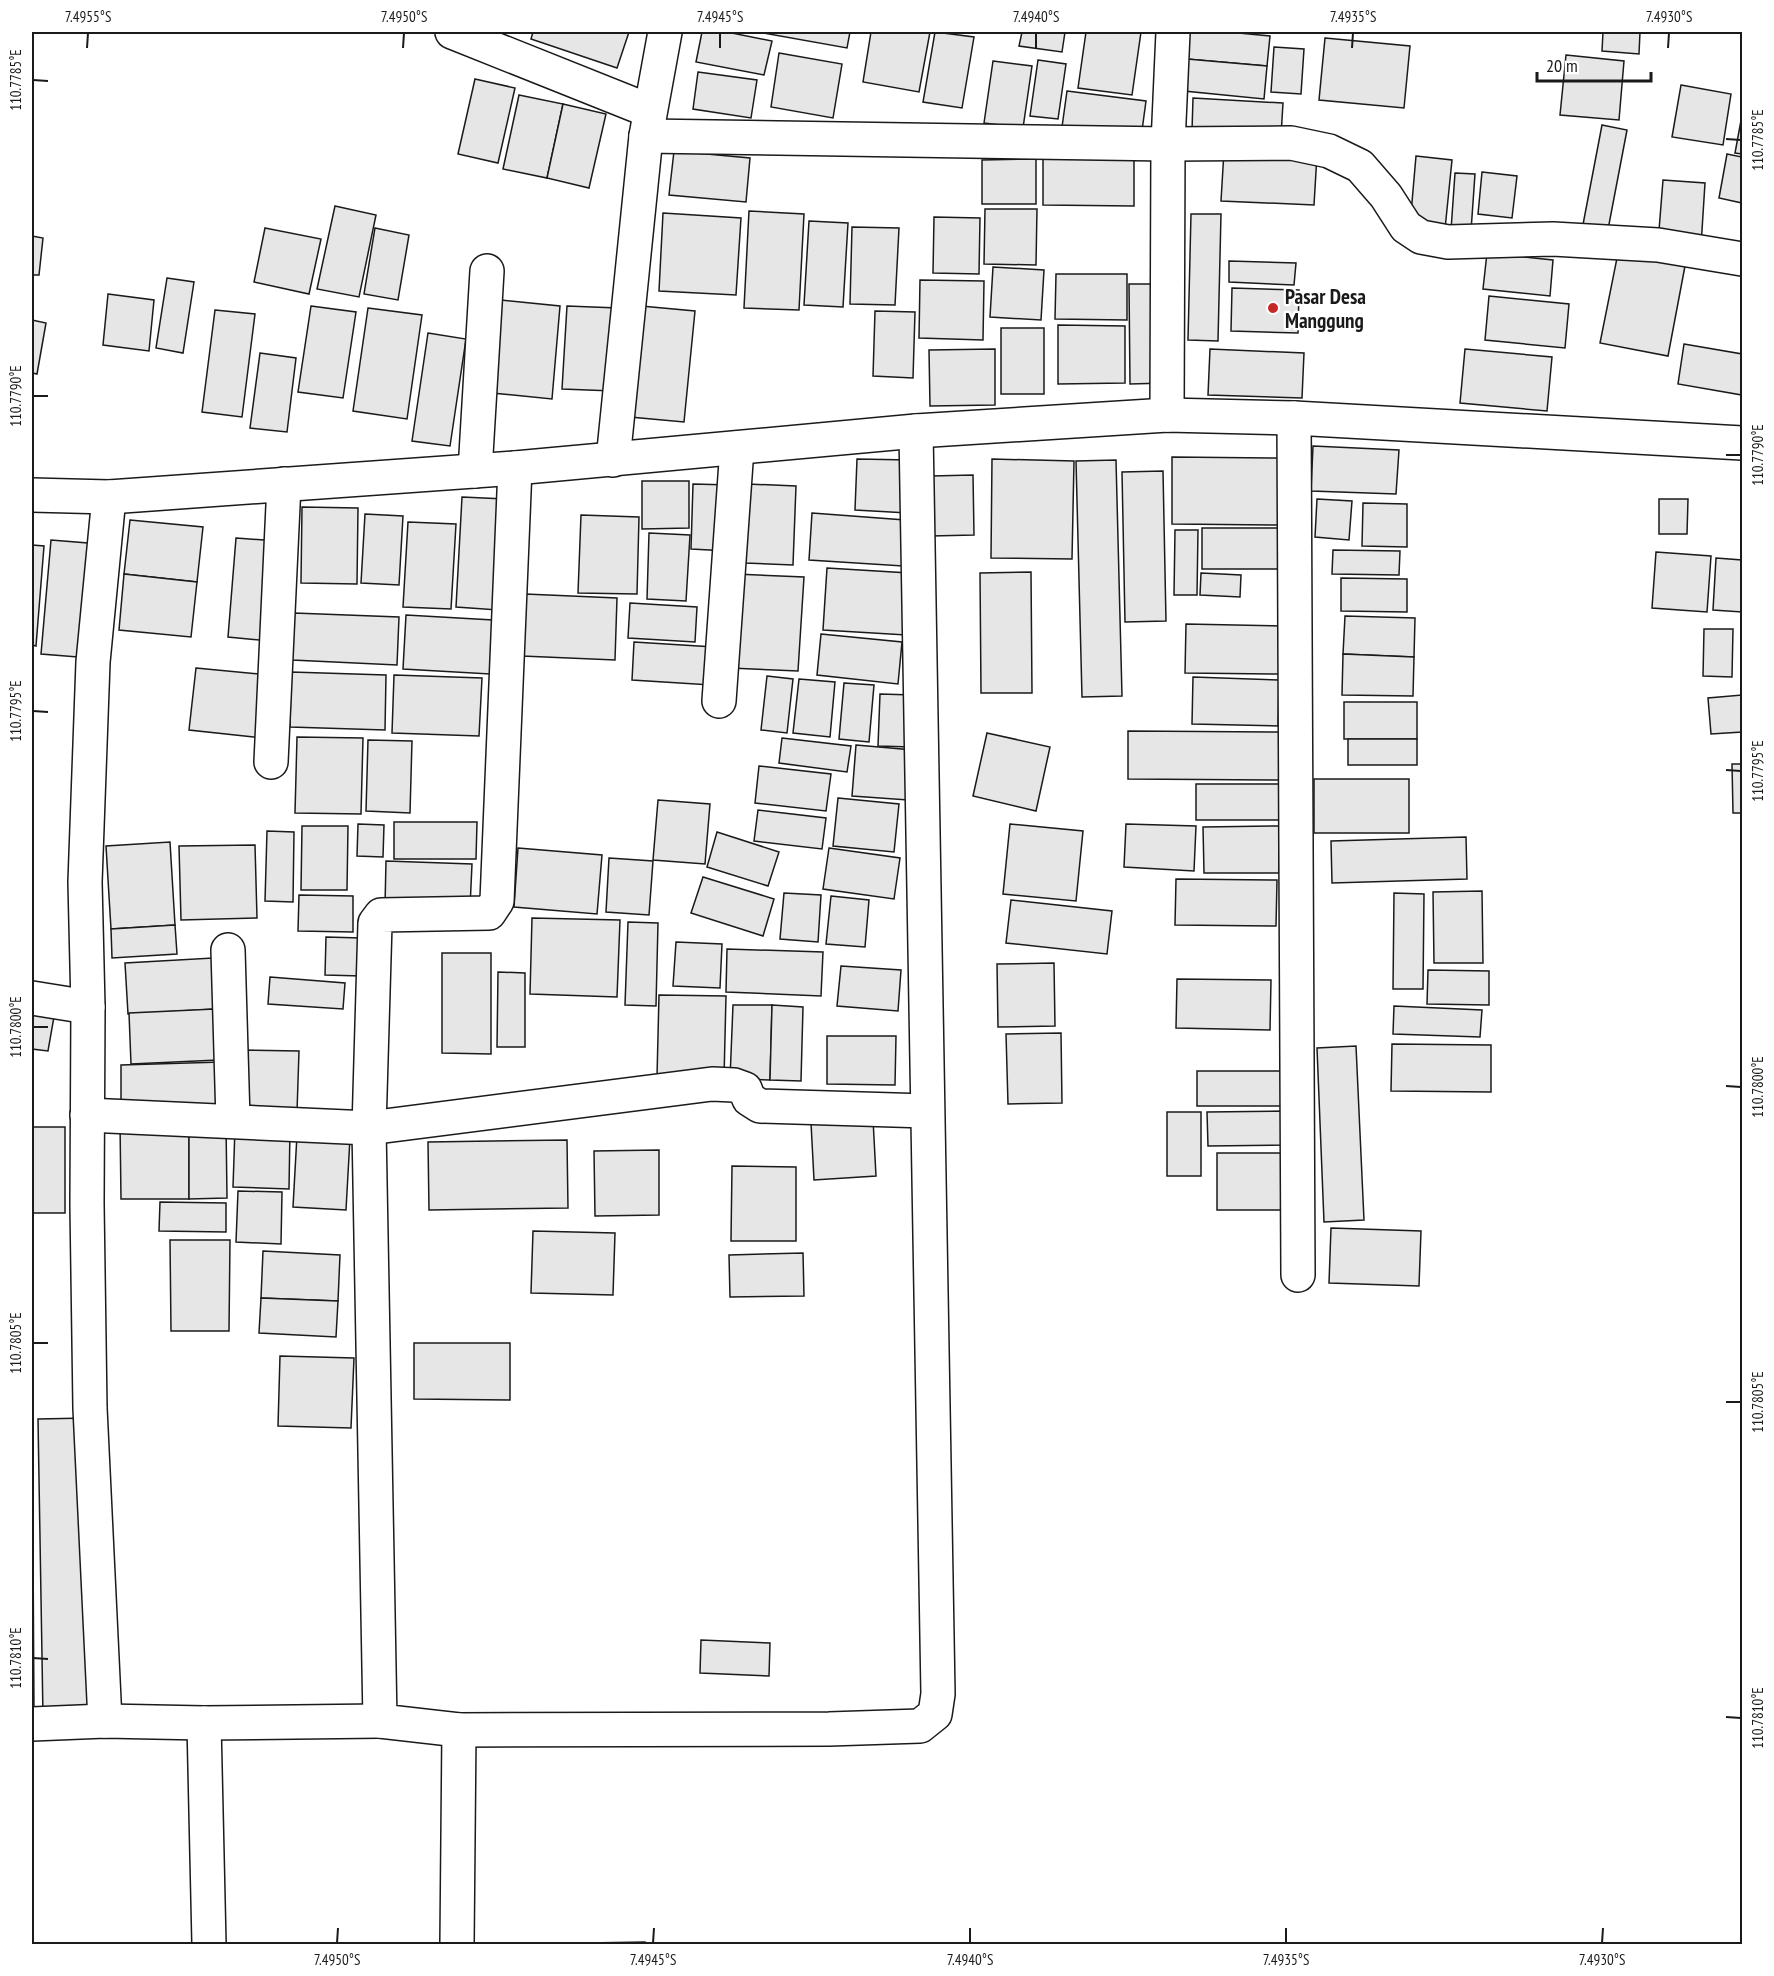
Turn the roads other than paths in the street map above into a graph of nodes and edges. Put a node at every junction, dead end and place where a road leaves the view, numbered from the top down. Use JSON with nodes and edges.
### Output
{"nodes":[{"id":1,"x":452,"y":32,"type":"edge"},
{"id":2,"x":664,"y":32,"type":"edge"},
{"id":3,"x":1173,"y":32,"type":"edge"},
{"id":4,"x":648,"y":124,"type":"junction"},
{"id":5,"x":1168,"y":144,"type":"junction"},
{"id":6,"x":1743,"y":259,"type":"edge"},
{"id":7,"x":487,"y":272,"type":"dead end"},
{"id":8,"x":1167,"y":415,"type":"junction"},
{"id":9,"x":1294,"y":418,"type":"junction"},
{"id":10,"x":915,"y":431,"type":"junction"},
{"id":11,"x":1743,"y":443,"type":"edge"},
{"id":12,"x":736,"y":448,"type":"junction"},
{"id":13,"x":614,"y":460,"type":"junction"},
{"id":14,"x":515,"y":468,"type":"junction"},
{"id":15,"x":475,"y":471,"type":"junction"},
{"id":16,"x":284,"y":484,"type":"junction"},
{"id":17,"x":32,"y":495,"type":"edge"},
{"id":18,"x":109,"y":497,"type":"junction"},
{"id":19,"x":720,"y":701,"type":"dead end"},
{"id":20,"x":271,"y":762,"type":"dead end"},
{"id":21,"x":228,"y":950,"type":"dead end"},
{"id":22,"x":32,"y":998,"type":"edge"},
{"id":23,"x":88,"y":1007,"type":"junction"},
{"id":24,"x":927,"y":1111,"type":"junction"},
{"id":25,"x":87,"y":1115,"type":"junction"},
{"id":26,"x":233,"y":1120,"type":"junction"},
{"id":27,"x":369,"y":1128,"type":"junction"},
{"id":28,"x":1298,"y":1275,"type":"dead end"},
{"id":29,"x":105,"y":1721,"type":"junction"},
{"id":30,"x":380,"y":1721,"type":"junction"},
{"id":31,"x":204,"y":1723,"type":"junction"},
{"id":32,"x":32,"y":1724,"type":"edge"},
{"id":33,"x":459,"y":1730,"type":"junction"},
{"id":34,"x":209,"y":1944,"type":"edge"},
{"id":35,"x":457,"y":1944,"type":"edge"}],
"edges":[{"from":1,"to":4,"type":"street"},
{"from":2,"to":4,"type":"street"},
{"from":3,"to":5,"type":"street"},
{"from":4,"to":5,"type":"street"},
{"from":4,"to":13,"type":"street"},
{"from":5,"to":6,"type":"street"},
{"from":5,"to":8,"type":"street"},
{"from":7,"to":15,"type":"street"},
{"from":8,"to":9,"type":"street"},
{"from":8,"to":10,"type":"street"},
{"from":9,"to":11,"type":"street"},
{"from":9,"to":28,"type":"street"},
{"from":10,"to":12,"type":"street"},
{"from":10,"to":24,"type":"street"},
{"from":12,"to":13,"type":"street"},
{"from":12,"to":19,"type":"street"},
{"from":13,"to":14,"type":"street"},
{"from":14,"to":15,"type":"street"},
{"from":14,"to":27,"type":"street"},
{"from":15,"to":16,"type":"street"},
{"from":16,"to":18,"type":"street"},
{"from":16,"to":20,"type":"street"},
{"from":17,"to":18,"type":"street"},
{"from":18,"to":23,"type":"street"},
{"from":21,"to":26,"type":"street"},
{"from":22,"to":23,"type":"street"},
{"from":23,"to":25,"type":"street"},
{"from":24,"to":27,"type":"street"},
{"from":24,"to":33,"type":"street"},
{"from":25,"to":26,"type":"street"},
{"from":25,"to":29,"type":"street"},
{"from":26,"to":27,"type":"street"},
{"from":27,"to":30,"type":"street"},
{"from":29,"to":31,"type":"street"},
{"from":29,"to":32,"type":"street"},
{"from":30,"to":31,"type":"street"},
{"from":30,"to":33,"type":"street"},
{"from":31,"to":34,"type":"street"},
{"from":33,"to":35,"type":"street"}]}
